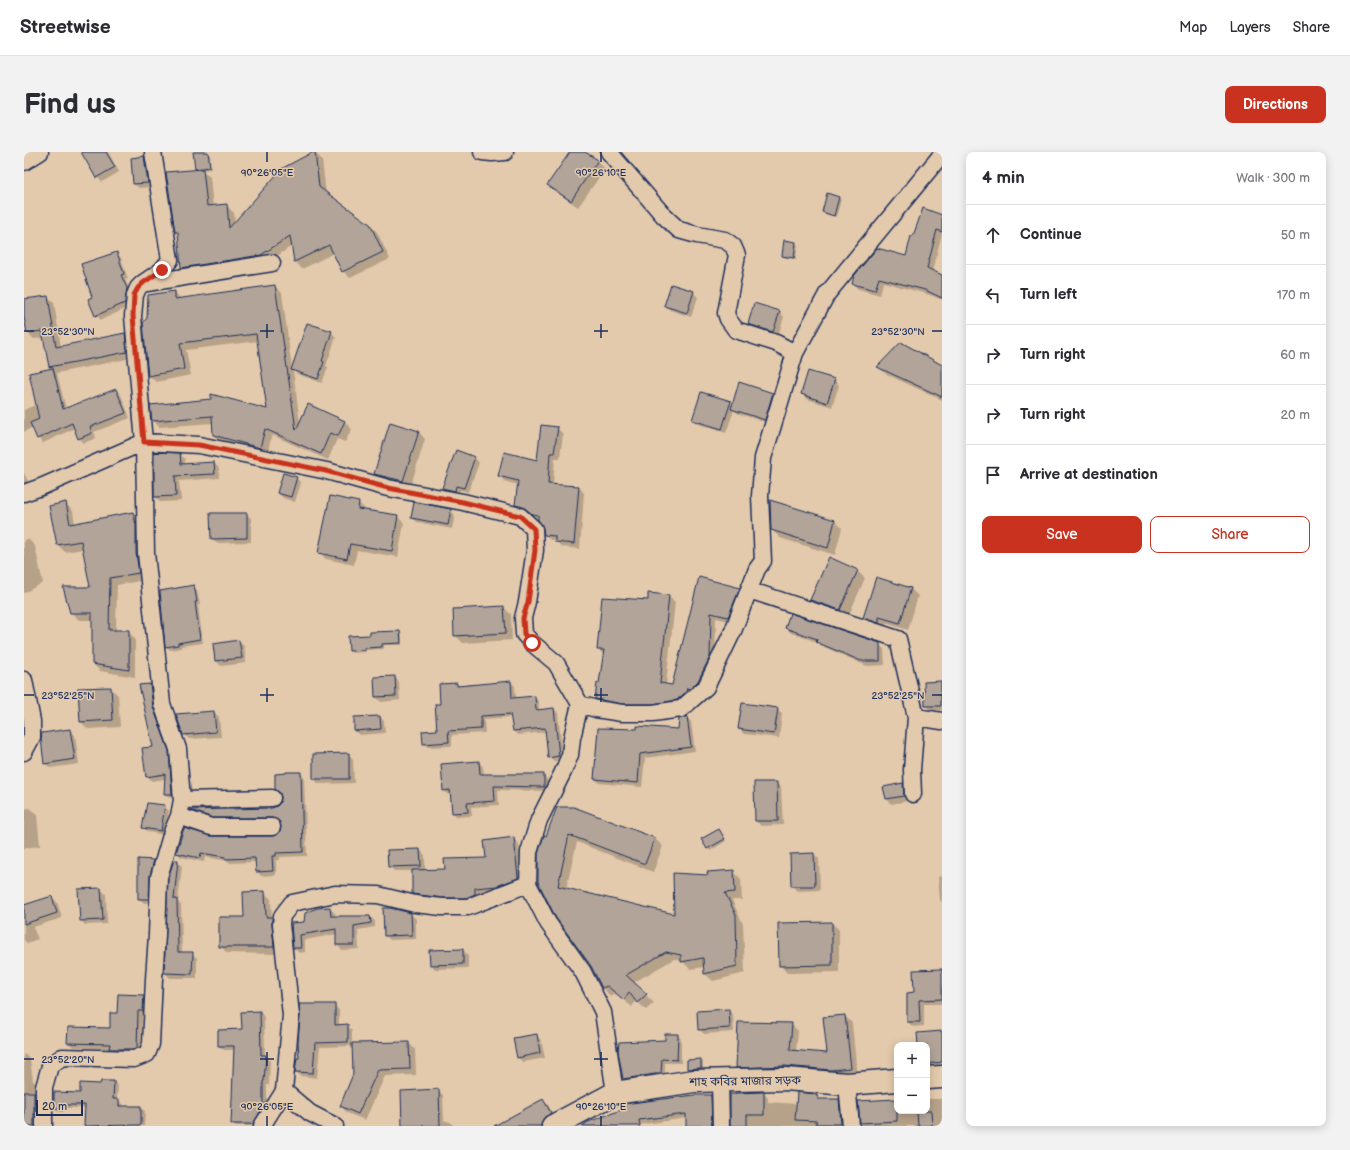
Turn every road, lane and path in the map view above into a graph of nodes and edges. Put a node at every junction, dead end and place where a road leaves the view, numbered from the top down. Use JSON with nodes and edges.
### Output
{"nodes":[{"id":1,"x":40,"y":152,"type":"edge"},
{"id":2,"x":153,"y":152,"type":"edge"},
{"id":3,"x":482,"y":152,"type":"edge"},
{"id":4,"x":505,"y":152,"type":"edge"},
{"id":5,"x":609,"y":152,"type":"edge"},
{"id":6,"x":942,"y":154,"type":"edge"},
{"id":7,"x":24,"y":162,"type":"edge"},
{"id":8,"x":272,"y":264,"type":"dead end"},
{"id":9,"x":143,"y":283,"type":"junction"},
{"id":10,"x":795,"y":352,"type":"junction"},
{"id":11,"x":144,"y":442,"type":"junction"},
{"id":12,"x":24,"y":493,"type":"edge"},
{"id":13,"x":749,"y":590,"type":"junction"},
{"id":14,"x":24,"y":680,"type":"edge"},
{"id":15,"x":580,"y":704,"type":"junction"},
{"id":16,"x":916,"y":717,"type":"junction"},
{"id":17,"x":942,"y":721,"type":"edge"},
{"id":18,"x":24,"y":752,"type":"edge"},
{"id":19,"x":913,"y":794,"type":"dead end"},
{"id":20,"x":272,"y":798,"type":"dead end"},
{"id":21,"x":182,"y":800,"type":"junction"},
{"id":22,"x":179,"y":816,"type":"junction"},
{"id":23,"x":272,"y":828,"type":"dead end"},
{"id":24,"x":528,"y":884,"type":"junction"},
{"id":25,"x":942,"y":1077,"type":"edge"},
{"id":26,"x":930,"y":1078,"type":"edge"},
{"id":27,"x":720,"y":1080,"type":"junction"},
{"id":28,"x":894,"y":1080,"type":"edge"},
{"id":29,"x":847,"y":1084,"type":"junction"},
{"id":30,"x":284,"y":1091,"type":"junction"},
{"id":31,"x":615,"y":1093,"type":"junction"},
{"id":32,"x":44,"y":1126,"type":"edge"},
{"id":33,"x":262,"y":1126,"type":"edge"},
{"id":34,"x":335,"y":1126,"type":"edge"},
{"id":35,"x":553,"y":1126,"type":"edge"},
{"id":36,"x":721,"y":1126,"type":"edge"},
{"id":37,"x":851,"y":1126,"type":"edge"}],
"edges":[{"from":1,"to":7,"type":"street"},
{"from":2,"to":9,"type":"street"},
{"from":3,"to":4,"type":"street"},
{"from":5,"to":10,"type":"street"},
{"from":6,"to":10,"type":"street"},
{"from":8,"to":9,"type":"street"},
{"from":9,"to":11,"type":"street"},
{"from":10,"to":13,"type":"street"},
{"from":11,"to":12,"type":"street"},
{"from":11,"to":15,"type":"street"},
{"from":11,"to":21,"type":"street"},
{"from":13,"to":15,"type":"street"},
{"from":13,"to":16,"type":"street"},
{"from":14,"to":18,"type":"street"},
{"from":15,"to":24,"type":"street"},
{"from":16,"to":17,"type":"street"},
{"from":16,"to":19,"type":"street"},
{"from":20,"to":21,"type":"street"},
{"from":21,"to":22,"type":"street"},
{"from":22,"to":23,"type":"street"},
{"from":22,"to":32,"type":"street"},
{"from":24,"to":30,"type":"street"},
{"from":24,"to":31,"type":"street"},
{"from":25,"to":26,"type":"street"},
{"from":27,"to":29,"type":"street","name":"শাহ কবির মাজার সড়ক"},
{"from":27,"to":31,"type":"street","name":"শাহ কবির মাজার সড়ক"},
{"from":27,"to":36,"type":"street"},
{"from":28,"to":29,"type":"street","name":"শাহ কবির মাজার সড়ক"},
{"from":29,"to":37,"type":"street"},
{"from":30,"to":33,"type":"street"},
{"from":30,"to":34,"type":"street"},
{"from":31,"to":35,"type":"street","name":"শাহ কবির মাজার সড়ক"}]}
